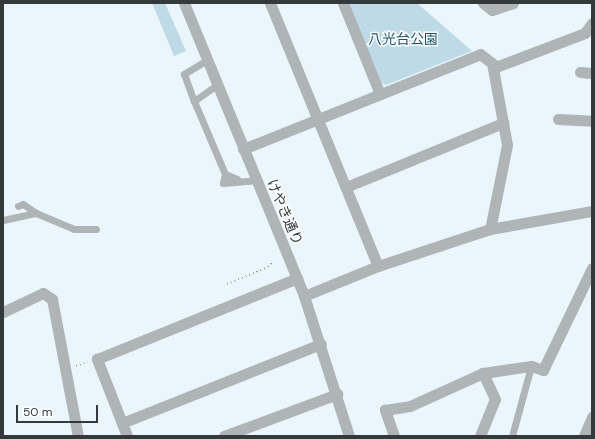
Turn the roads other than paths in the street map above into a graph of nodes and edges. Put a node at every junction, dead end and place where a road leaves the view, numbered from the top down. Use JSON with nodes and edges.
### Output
{"nodes":[{"id":1,"x":184,"y":3,"type":"edge"},
{"id":2,"x":270,"y":3,"type":"edge"},
{"id":3,"x":343,"y":3,"type":"edge"},
{"id":4,"x":483,"y":3,"type":"edge"},
{"id":5,"x":512,"y":3,"type":"edge"},
{"id":6,"x":497,"y":5,"type":"edge"},
{"id":7,"x":592,"y":23,"type":"edge"},
{"id":8,"x":207,"y":60,"type":"junction"},
{"id":9,"x":492,"y":68,"type":"junction"},
{"id":10,"x":580,"y":72,"type":"dead end"},
{"id":11,"x":592,"y":73,"type":"edge"},
{"id":12,"x":217,"y":85,"type":"junction"},
{"id":13,"x":380,"y":94,"type":"junction"},
{"id":14,"x":194,"y":101,"type":"junction"},
{"id":15,"x":317,"y":118,"type":"junction"},
{"id":16,"x":558,"y":119,"type":"dead end"},
{"id":17,"x":592,"y":121,"type":"edge"},
{"id":18,"x":503,"y":123,"type":"junction"},
{"id":19,"x":243,"y":149,"type":"junction"},
{"id":20,"x":225,"y":174,"type":"junction"},
{"id":21,"x":237,"y":179,"type":"junction"},
{"id":22,"x":256,"y":180,"type":"junction"},
{"id":23,"x":346,"y":188,"type":"junction"},
{"id":24,"x":18,"y":206,"type":"dead end"},
{"id":25,"x":592,"y":211,"type":"edge"},
{"id":26,"x":36,"y":213,"type":"junction"},
{"id":27,"x":3,"y":220,"type":"edge"},
{"id":28,"x":96,"y":229,"type":"dead end"},
{"id":29,"x":490,"y":229,"type":"junction"},
{"id":30,"x":378,"y":266,"type":"junction"},
{"id":31,"x":592,"y":268,"type":"edge"},
{"id":32,"x":296,"y":278,"type":"junction"},
{"id":33,"x":304,"y":296,"type":"junction"},
{"id":34,"x":3,"y":312,"type":"edge"},
{"id":35,"x":321,"y":344,"type":"junction"},
{"id":36,"x":531,"y":366,"type":"junction"},
{"id":37,"x":483,"y":374,"type":"junction"},
{"id":38,"x":337,"y":394,"type":"junction"},
{"id":39,"x":592,"y":417,"type":"edge"},
{"id":40,"x":122,"y":423,"type":"junction"},
{"id":41,"x":78,"y":436,"type":"edge"},
{"id":42,"x":127,"y":436,"type":"edge"},
{"id":43,"x":224,"y":436,"type":"edge"},
{"id":44,"x":349,"y":436,"type":"edge"},
{"id":45,"x":394,"y":436,"type":"edge"},
{"id":46,"x":480,"y":436,"type":"edge"},
{"id":47,"x":512,"y":436,"type":"edge"},
{"id":48,"x":584,"y":436,"type":"edge"}],
"edges":[{"from":1,"to":8,"type":"street","name":"けやき通り"},
{"from":2,"to":15,"type":"street"},
{"from":3,"to":13,"type":"street"},
{"from":4,"to":6,"type":"street"},
{"from":5,"to":6,"type":"street"},
{"from":7,"to":9,"type":"street"},
{"from":8,"to":12,"type":"street","name":"けやき通り"},
{"from":8,"to":14,"type":"lane"},
{"from":9,"to":13,"type":"street"},
{"from":9,"to":18,"type":"street"},
{"from":10,"to":11,"type":"street"},
{"from":12,"to":14,"type":"lane"},
{"from":12,"to":19,"type":"street","name":"けやき通り"},
{"from":13,"to":15,"type":"street"},
{"from":14,"to":20,"type":"lane"},
{"from":15,"to":19,"type":"street"},
{"from":15,"to":23,"type":"street"},
{"from":16,"to":17,"type":"street"},
{"from":18,"to":23,"type":"street"},
{"from":18,"to":29,"type":"street"},
{"from":19,"to":22,"type":"street","name":"けやき通り"},
{"from":20,"to":21,"type":"lane"},
{"from":20,"to":21,"type":"lane"},
{"from":21,"to":22,"type":"lane"},
{"from":22,"to":32,"type":"street","name":"けやき通り"},
{"from":23,"to":30,"type":"street"},
{"from":24,"to":26,"type":"lane"},
{"from":25,"to":29,"type":"street"},
{"from":26,"to":27,"type":"lane"},
{"from":26,"to":28,"type":"lane"},
{"from":29,"to":30,"type":"street"},
{"from":30,"to":33,"type":"street"},
{"from":31,"to":36,"type":"street"},
{"from":32,"to":33,"type":"street","name":"けやき通り"},
{"from":32,"to":40,"type":"street"},
{"from":33,"to":35,"type":"street","name":"けやき通り"},
{"from":34,"to":41,"type":"street"},
{"from":35,"to":38,"type":"street","name":"けやき通り"},
{"from":35,"to":40,"type":"street"},
{"from":36,"to":37,"type":"street"},
{"from":36,"to":47,"type":"lane"},
{"from":37,"to":45,"type":"street"},
{"from":37,"to":46,"type":"street"},
{"from":38,"to":43,"type":"street"},
{"from":38,"to":44,"type":"street","name":"けやき通り"},
{"from":39,"to":48,"type":"street"},
{"from":40,"to":42,"type":"street"}]}
